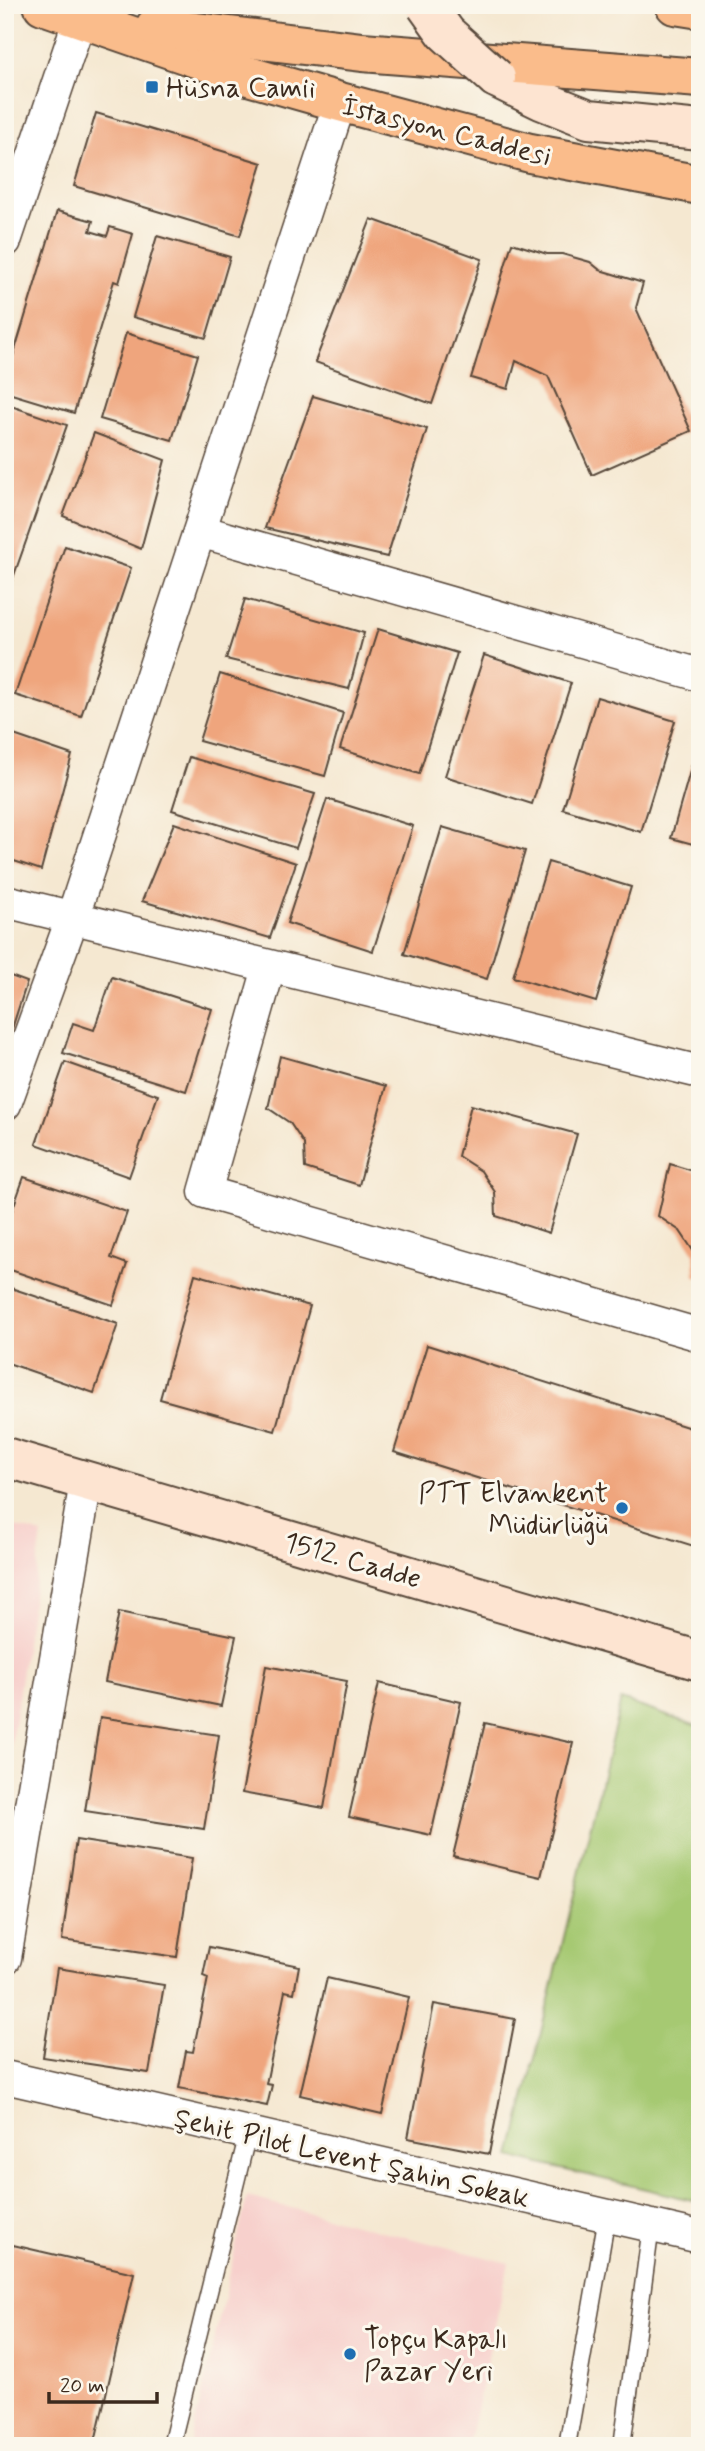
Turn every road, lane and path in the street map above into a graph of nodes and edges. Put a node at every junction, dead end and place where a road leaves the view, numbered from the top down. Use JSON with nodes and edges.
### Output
{"nodes":[{"id":1,"x":43,"y":5,"type":"edge"},
{"id":2,"x":426,"y":5,"type":"edge"},
{"id":3,"x":675,"y":5,"type":"edge"},
{"id":4,"x":700,"y":9,"type":"edge"},
{"id":5,"x":80,"y":18,"type":"junction"},
{"id":6,"x":700,"y":78,"type":"edge"},
{"id":7,"x":340,"y":103,"type":"junction"},
{"id":8,"x":700,"y":130,"type":"edge"},
{"id":9,"x":700,"y":185,"type":"edge"},
{"id":10,"x":5,"y":241,"type":"edge"},
{"id":11,"x":200,"y":531,"type":"junction"},
{"id":12,"x":700,"y":675,"type":"edge"},
{"id":13,"x":5,"y":901,"type":"edge"},
{"id":14,"x":72,"y":919,"type":"junction"},
{"id":15,"x":269,"y":968,"type":"junction"},
{"id":16,"x":700,"y":1072,"type":"edge"},
{"id":17,"x":5,"y":1104,"type":"edge"},
{"id":18,"x":700,"y":1335,"type":"edge"},
{"id":19,"x":5,"y":1457,"type":"edge"},
{"id":20,"x":86,"y":1482,"type":"junction"},
{"id":21,"x":700,"y":1661,"type":"edge"},
{"id":22,"x":5,"y":1958,"type":"edge"},
{"id":23,"x":5,"y":2077,"type":"edge"},
{"id":24,"x":248,"y":2133,"type":"junction"},
{"id":25,"x":607,"y":2216,"type":"junction"},
{"id":26,"x":651,"y":2226,"type":"junction"},
{"id":27,"x":700,"y":2237,"type":"edge"},
{"id":28,"x":171,"y":2446,"type":"edge"},
{"id":29,"x":567,"y":2446,"type":"edge"},
{"id":30,"x":622,"y":2446,"type":"edge"}],
"edges":[{"from":1,"to":5,"type":"main road","name":"İstasyon Caddesi"},
{"from":2,"to":8,"type":"street","bridge":true},
{"from":3,"to":4,"type":"main road"},
{"from":5,"to":6,"type":"main road","name":"İstasyon Caddesi"},
{"from":5,"to":7,"type":"main road","name":"İstasyon Caddesi"},
{"from":5,"to":10,"type":"street"},
{"from":7,"to":9,"type":"main road","name":"İstasyon Caddesi"},
{"from":7,"to":11,"type":"street"},
{"from":11,"to":12,"type":"street"},
{"from":11,"to":14,"type":"street"},
{"from":13,"to":14,"type":"street"},
{"from":14,"to":15,"type":"street"},
{"from":14,"to":17,"type":"street"},
{"from":15,"to":16,"type":"street"},
{"from":15,"to":18,"type":"street"},
{"from":19,"to":20,"type":"street","name":"1512. Cadde"},
{"from":20,"to":21,"type":"street","name":"1512. Cadde"},
{"from":20,"to":22,"type":"street"},
{"from":23,"to":24,"type":"street","name":"Şehit Pilot Levent Şahin Sokak"},
{"from":24,"to":25,"type":"street","name":"Şehit Pilot Levent Şahin Sokak"},
{"from":24,"to":28,"type":"lane"},
{"from":25,"to":26,"type":"street","name":"Şehit Pilot Levent Şahin Sokak"},
{"from":25,"to":29,"type":"lane"},
{"from":26,"to":27,"type":"street","name":"Şehit Pilot Levent Şahin Sokak"},
{"from":26,"to":30,"type":"lane"}]}
